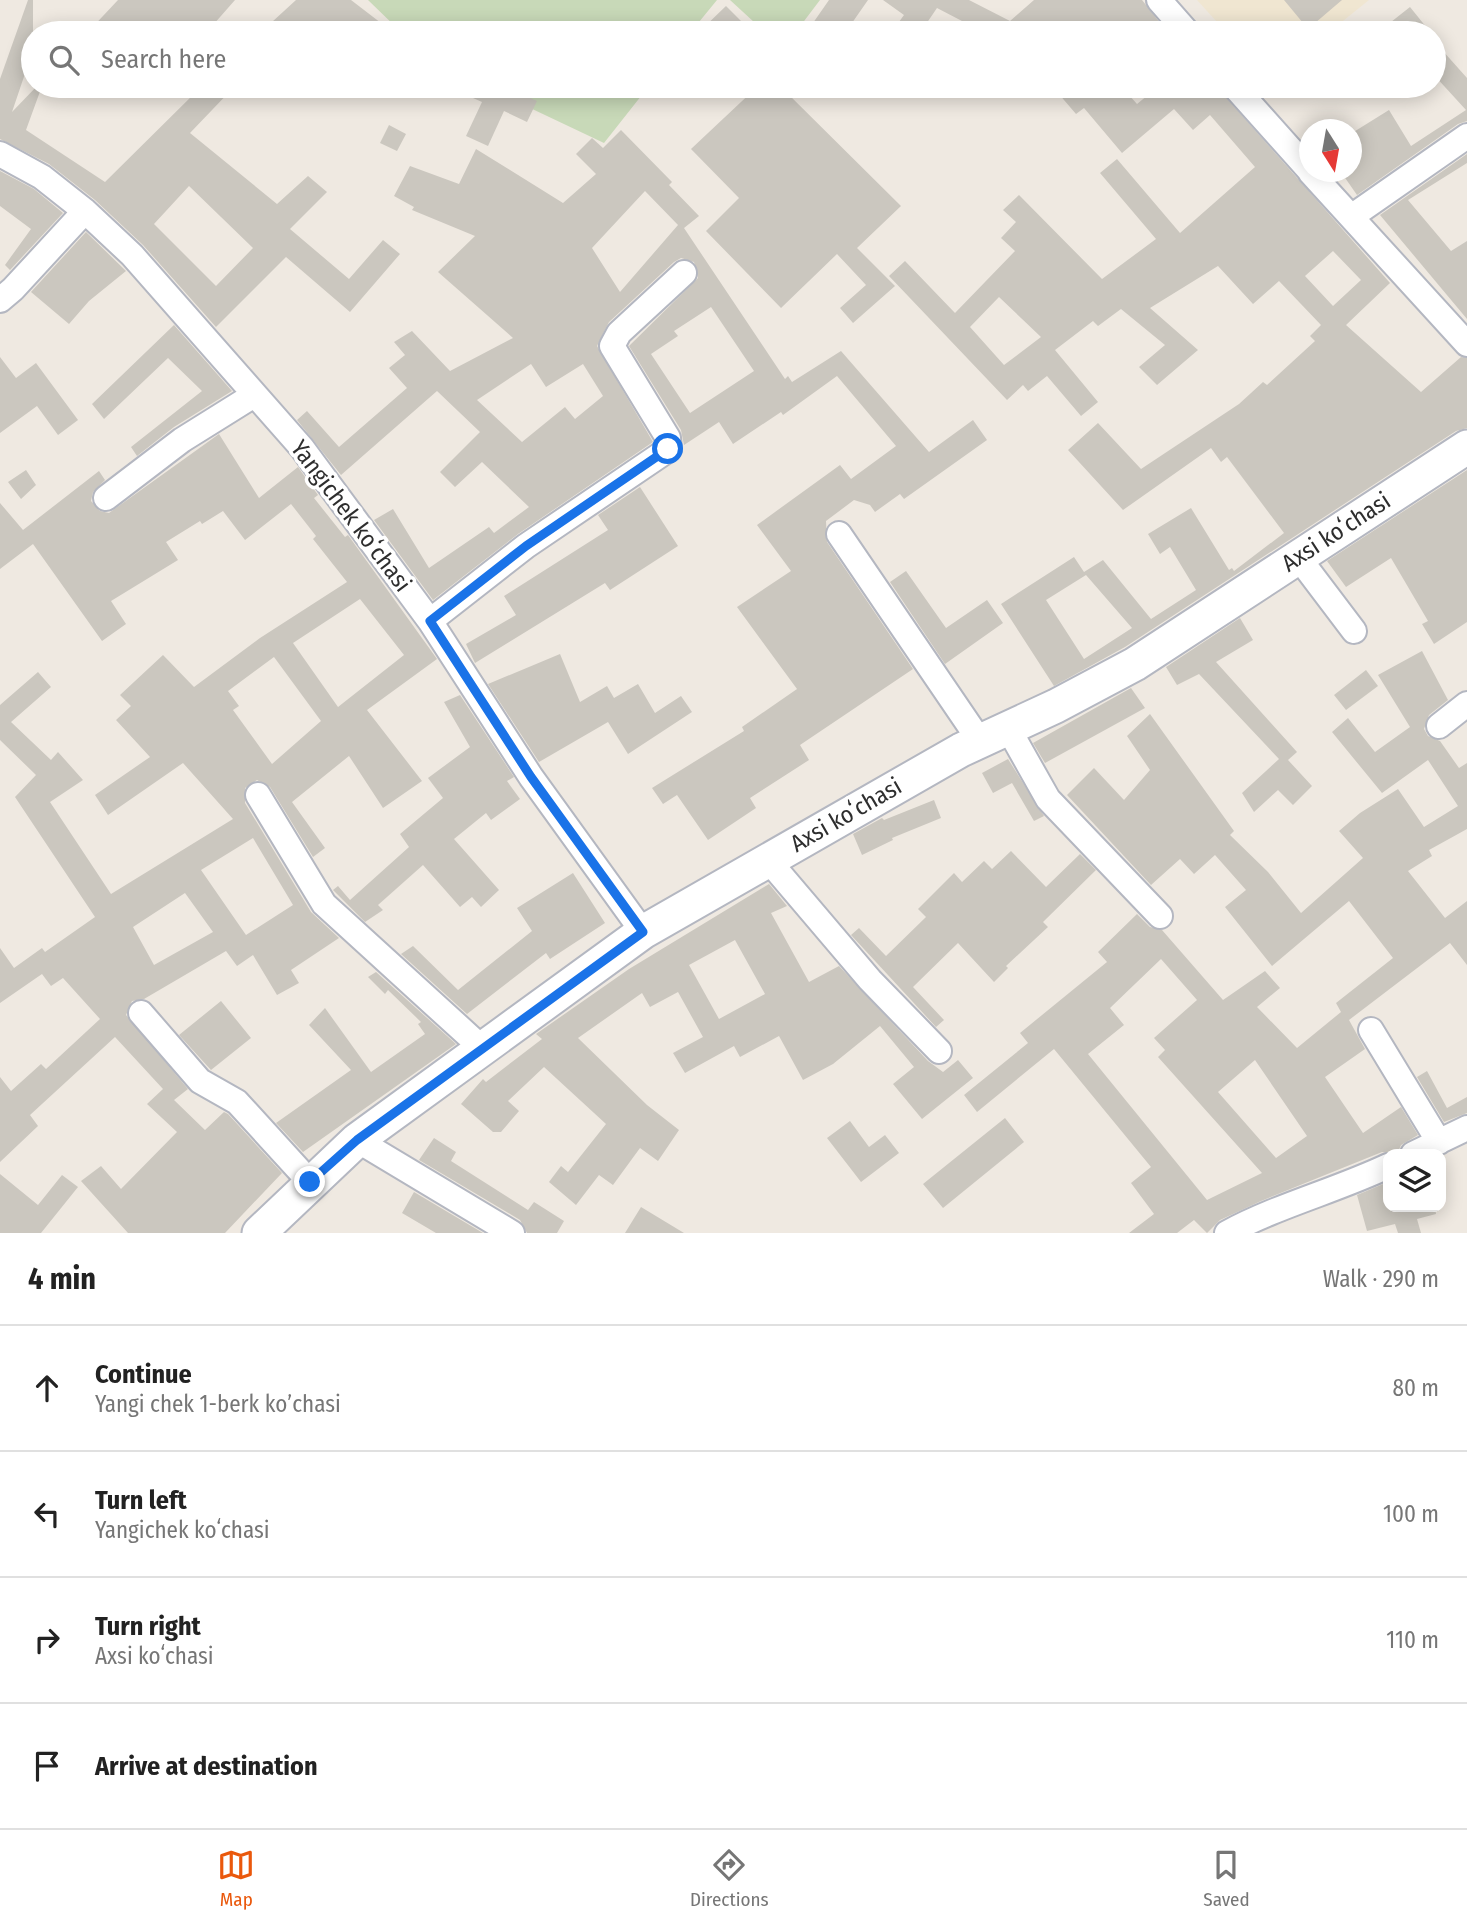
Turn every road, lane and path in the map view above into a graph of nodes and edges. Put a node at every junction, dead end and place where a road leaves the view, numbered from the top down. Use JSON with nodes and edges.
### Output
{"nodes":[{"id":1,"x":1159,"y":0,"type":"edge"},
{"id":2,"x":1177,"y":21,"type":"edge"},
{"id":3,"x":1245,"y":98,"type":"edge"},
{"id":4,"x":1467,"y":136,"type":"edge"},
{"id":5,"x":0,"y":154,"type":"edge"},
{"id":6,"x":1299,"y":159,"type":"edge"},
{"id":7,"x":1320,"y":182,"type":"edge"},
{"id":8,"x":85,"y":211,"type":"junction"},
{"id":9,"x":1351,"y":217,"type":"junction"},
{"id":10,"x":684,"y":274,"type":"dead end"},
{"id":11,"x":0,"y":300,"type":"edge"},
{"id":12,"x":1467,"y":344,"type":"edge"},
{"id":13,"x":254,"y":395,"type":"junction"},
{"id":14,"x":1467,"y":447,"type":"edge"},
{"id":15,"x":106,"y":498,"type":"dead end"},
{"id":16,"x":839,"y":534,"type":"dead end"},
{"id":17,"x":1298,"y":557,"type":"junction"},
{"id":18,"x":430,"y":621,"type":"junction"},
{"id":19,"x":1354,"y":631,"type":"dead end"},
{"id":20,"x":1467,"y":704,"type":"edge"},
{"id":21,"x":1439,"y":726,"type":"dead end"},
{"id":22,"x":994,"y":734,"type":"junction"},
{"id":23,"x":258,"y":795,"type":"dead end"},
{"id":24,"x":768,"y":860,"type":"junction"},
{"id":25,"x":1160,"y":916,"type":"dead end"},
{"id":26,"x":643,"y":932,"type":"junction"},
{"id":27,"x":141,"y":1013,"type":"dead end"},
{"id":28,"x":1371,"y":1030,"type":"dead end"},
{"id":29,"x":482,"y":1048,"type":"junction"},
{"id":30,"x":939,"y":1051,"type":"dead end"},
{"id":31,"x":1467,"y":1128,"type":"edge"},
{"id":32,"x":357,"y":1140,"type":"junction"},
{"id":33,"x":1438,"y":1142,"type":"junction"},
{"id":34,"x":1423,"y":1149,"type":"edge"},
{"id":35,"x":1383,"y":1168,"type":"edge"},
{"id":36,"x":310,"y":1182,"type":"junction"},
{"id":37,"x":259,"y":1233,"type":"edge"},
{"id":38,"x":512,"y":1233,"type":"edge"},
{"id":39,"x":1227,"y":1233,"type":"edge"}],
"edges":[{"from":1,"to":2,"type":"street"},
{"from":3,"to":6,"type":"street"},
{"from":4,"to":9,"type":"street"},
{"from":5,"to":8,"type":"street","name":"Yangichek koʻchasi"},
{"from":7,"to":9,"type":"street"},
{"from":8,"to":11,"type":"street"},
{"from":8,"to":13,"type":"street","name":"Yangichek koʻchasi"},
{"from":9,"to":12,"type":"street"},
{"from":10,"to":18,"type":"street"},
{"from":13,"to":15,"type":"street"},
{"from":13,"to":18,"type":"street","name":"Yangichek koʻchasi"},
{"from":14,"to":17,"type":"street","name":"Axsi koʻchasi"},
{"from":16,"to":22,"type":"street"},
{"from":17,"to":19,"type":"street"},
{"from":17,"to":22,"type":"street","name":"Axsi koʻchasi"},
{"from":18,"to":26,"type":"street","name":"Yangichek koʻchasi"},
{"from":20,"to":21,"type":"street"},
{"from":22,"to":24,"type":"street","name":"Axsi koʻchasi"},
{"from":22,"to":25,"type":"street"},
{"from":23,"to":29,"type":"street"},
{"from":24,"to":26,"type":"street","name":"Axsi koʻchasi"},
{"from":24,"to":30,"type":"street"},
{"from":26,"to":29,"type":"street","name":"Axsi koʻchasi"},
{"from":27,"to":36,"type":"street"},
{"from":28,"to":33,"type":"street"},
{"from":29,"to":32,"type":"street","name":"Axsi koʻchasi"},
{"from":31,"to":33,"type":"street"},
{"from":32,"to":36,"type":"street","name":"Axsi koʻchasi"},
{"from":32,"to":38,"type":"street"},
{"from":33,"to":34,"type":"street"},
{"from":35,"to":39,"type":"street"},
{"from":36,"to":37,"type":"street","name":"Axsi koʻchasi"}]}
